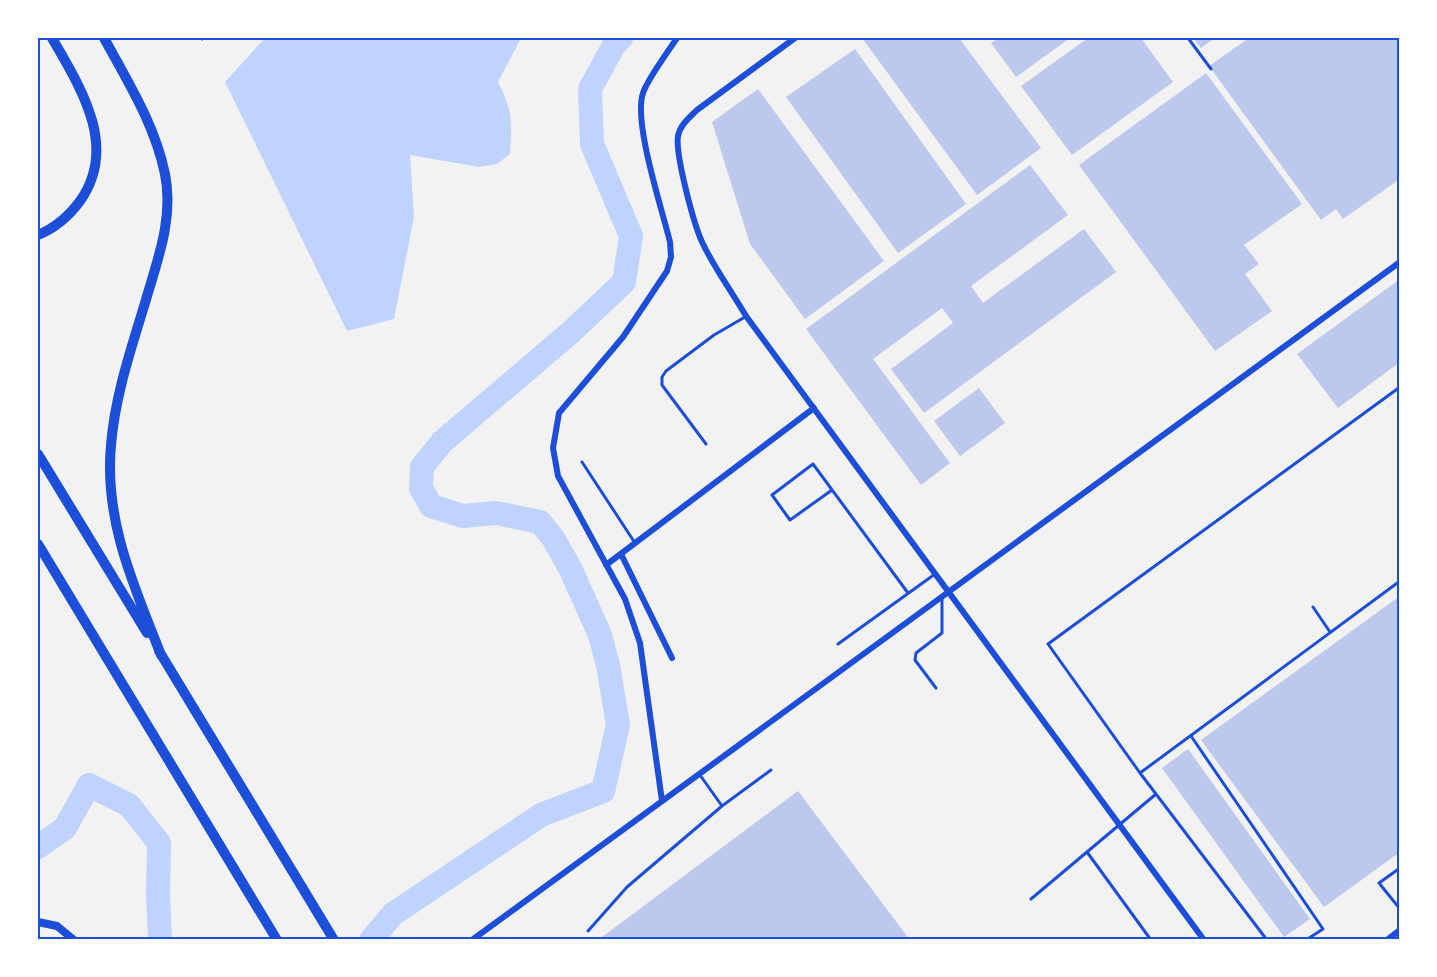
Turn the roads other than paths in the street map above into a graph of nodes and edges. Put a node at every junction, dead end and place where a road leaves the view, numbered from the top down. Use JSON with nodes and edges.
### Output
{"nodes":[{"id":1,"x":52,"y":38,"type":"edge"},
{"id":2,"x":104,"y":38,"type":"edge"},
{"id":3,"x":677,"y":38,"type":"edge"},
{"id":4,"x":795,"y":38,"type":"edge"},
{"id":5,"x":1188,"y":38,"type":"edge"},
{"id":6,"x":1211,"y":69,"type":"dead end"},
{"id":7,"x":38,"y":235,"type":"edge"},
{"id":8,"x":1400,"y":262,"type":"edge"},
{"id":9,"x":746,"y":316,"type":"junction"},
{"id":10,"x":1399,"y":388,"type":"edge"},
{"id":11,"x":814,"y":408,"type":"junction"},
{"id":12,"x":706,"y":444,"type":"dead end"},
{"id":13,"x":38,"y":454,"type":"edge"},
{"id":14,"x":582,"y":462,"type":"dead end"},
{"id":15,"x":832,"y":490,"type":"junction"},
{"id":16,"x":635,"y":543,"type":"junction"},
{"id":17,"x":38,"y":544,"type":"edge"},
{"id":18,"x":621,"y":554,"type":"junction"},
{"id":19,"x":606,"y":565,"type":"junction"},
{"id":20,"x":936,"y":573,"type":"junction"},
{"id":21,"x":1400,"y":581,"type":"edge"},
{"id":22,"x":949,"y":590,"type":"junction"},
{"id":23,"x":908,"y":593,"type":"junction"},
{"id":24,"x":941,"y":596,"type":"junction"},
{"id":25,"x":1313,"y":607,"type":"dead end"},
{"id":26,"x":1330,"y":632,"type":"junction"},
{"id":27,"x":838,"y":644,"type":"dead end"},
{"id":28,"x":161,"y":655,"type":"junction"},
{"id":29,"x":672,"y":658,"type":"dead end"},
{"id":30,"x":936,"y":688,"type":"dead end"},
{"id":31,"x":1191,"y":736,"type":"junction"},
{"id":32,"x":771,"y":770,"type":"dead end"},
{"id":33,"x":1140,"y":772,"type":"junction"},
{"id":34,"x":699,"y":773,"type":"junction"},
{"id":35,"x":1156,"y":794,"type":"junction"},
{"id":36,"x":662,"y":801,"type":"junction"},
{"id":37,"x":722,"y":806,"type":"junction"},
{"id":38,"x":1120,"y":824,"type":"junction"},
{"id":39,"x":1087,"y":852,"type":"junction"},
{"id":40,"x":1400,"y":868,"type":"edge"},
{"id":41,"x":1031,"y":899,"type":"dead end"},
{"id":42,"x":1400,"y":909,"type":"edge"},
{"id":43,"x":38,"y":922,"type":"edge"},
{"id":44,"x":588,"y":931,"type":"dead end"},
{"id":45,"x":1399,"y":932,"type":"edge"},
{"id":46,"x":332,"y":936,"type":"edge"},
{"id":47,"x":74,"y":939,"type":"edge"},
{"id":48,"x":277,"y":939,"type":"edge"},
{"id":49,"x":472,"y":939,"type":"edge"},
{"id":50,"x":1151,"y":939,"type":"edge"},
{"id":51,"x":1204,"y":939,"type":"edge"},
{"id":52,"x":1267,"y":939,"type":"edge"},
{"id":53,"x":1306,"y":939,"type":"edge"},
{"id":54,"x":1387,"y":939,"type":"edge"}],
"edges":[{"from":1,"to":7,"type":"highway"},
{"from":2,"to":28,"type":"highway"},
{"from":3,"to":19,"type":"street"},
{"from":4,"to":9,"type":"street"},
{"from":5,"to":6,"type":"lane"},
{"from":8,"to":22,"type":"street"},
{"from":9,"to":11,"type":"street"},
{"from":9,"to":12,"type":"lane"},
{"from":10,"to":33,"type":"lane"},
{"from":11,"to":16,"type":"street"},
{"from":11,"to":20,"type":"street"},
{"from":13,"to":28,"type":"highway"},
{"from":14,"to":16,"type":"lane"},
{"from":15,"to":15,"type":"lane"},
{"from":15,"to":23,"type":"lane"},
{"from":16,"to":18,"type":"street"},
{"from":17,"to":48,"type":"highway"},
{"from":18,"to":19,"type":"street"},
{"from":18,"to":29,"type":"street"},
{"from":19,"to":36,"type":"street"},
{"from":20,"to":22,"type":"street"},
{"from":20,"to":23,"type":"lane"},
{"from":21,"to":26,"type":"lane"},
{"from":22,"to":24,"type":"street"},
{"from":22,"to":38,"type":"street"},
{"from":23,"to":27,"type":"lane"},
{"from":24,"to":30,"type":"lane"},
{"from":24,"to":34,"type":"street"},
{"from":25,"to":26,"type":"lane"},
{"from":26,"to":31,"type":"lane"},
{"from":28,"to":46,"type":"highway"},
{"from":31,"to":33,"type":"lane"},
{"from":31,"to":53,"type":"lane"},
{"from":32,"to":37,"type":"lane"},
{"from":33,"to":35,"type":"lane"},
{"from":34,"to":36,"type":"street"},
{"from":34,"to":37,"type":"lane"},
{"from":35,"to":38,"type":"lane"},
{"from":35,"to":52,"type":"lane"},
{"from":36,"to":49,"type":"street"},
{"from":37,"to":44,"type":"lane"},
{"from":38,"to":39,"type":"lane"},
{"from":38,"to":51,"type":"street"},
{"from":39,"to":41,"type":"lane"},
{"from":39,"to":50,"type":"lane"},
{"from":40,"to":42,"type":"lane"},
{"from":43,"to":47,"type":"street"},
{"from":45,"to":54,"type":"street"}]}
